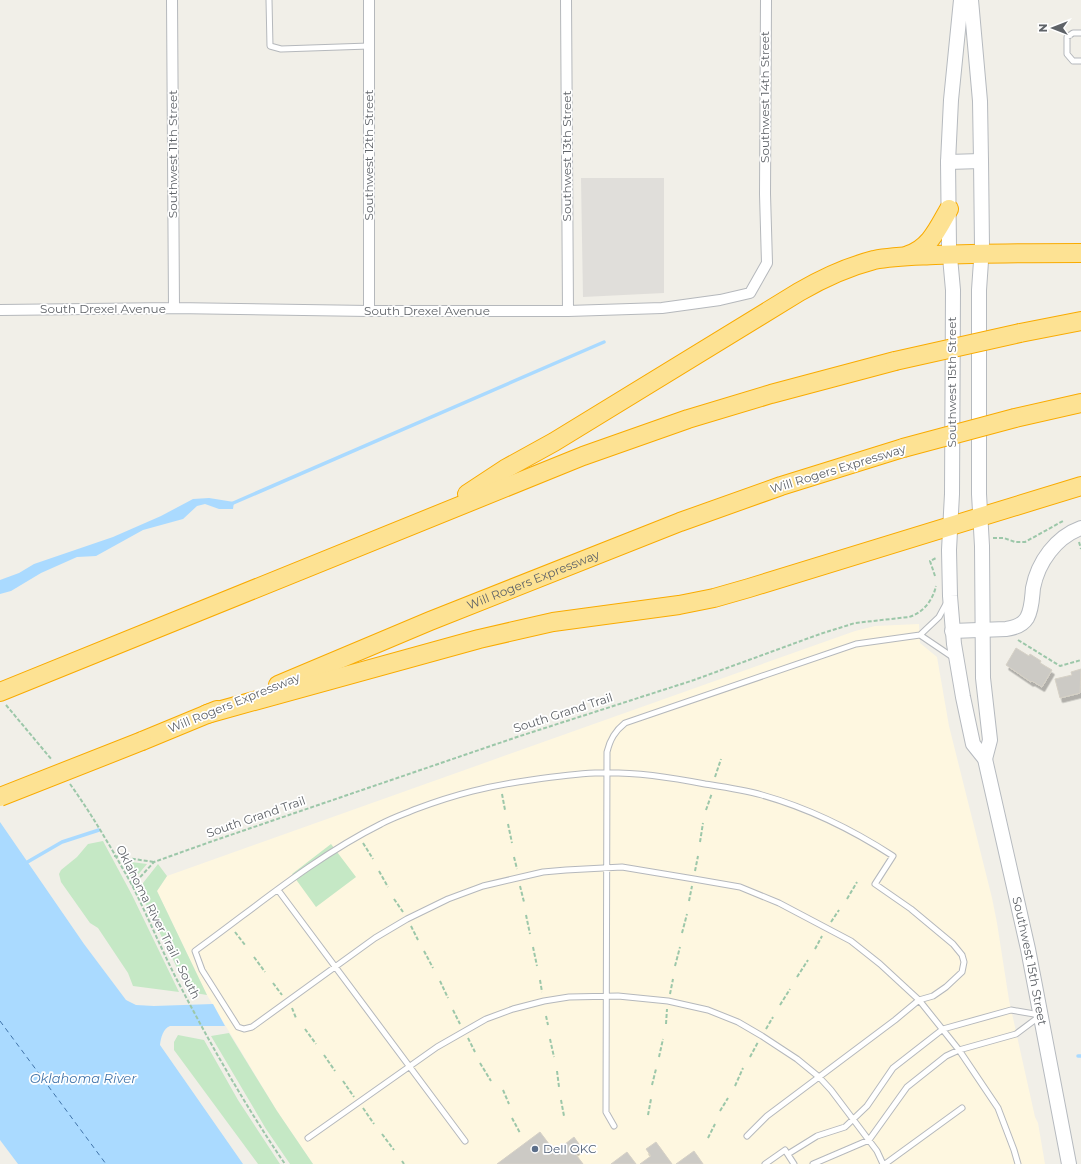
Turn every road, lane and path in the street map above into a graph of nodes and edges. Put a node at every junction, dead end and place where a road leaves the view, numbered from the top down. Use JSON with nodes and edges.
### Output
{"nodes":[{"id":1,"x":172,"y":0,"type":"edge"},
{"id":2,"x":269,"y":0,"type":"edge"},
{"id":3,"x":369,"y":0,"type":"edge"},
{"id":4,"x":566,"y":0,"type":"edge"},
{"id":5,"x":766,"y":0,"type":"edge"},
{"id":6,"x":961,"y":0,"type":"edge"},
{"id":7,"x":971,"y":0,"type":"edge"},
{"id":8,"x":1081,"y":33,"type":"edge"},
{"id":9,"x":369,"y":46,"type":"junction"},
{"id":10,"x":1081,"y":61,"type":"edge"},
{"id":11,"x":981,"y":161,"type":"junction"},
{"id":12,"x":948,"y":162,"type":"junction"},
{"id":13,"x":765,"y":194,"type":"joint"},
{"id":14,"x":948,"y":208,"type":"junction"},
{"id":15,"x":1081,"y":253,"type":"edge"},
{"id":16,"x":950,"y":254,"type":"junction"},
{"id":17,"x":982,"y":254,"type":"junction"},
{"id":18,"x":903,"y":257,"type":"junction"},
{"id":19,"x":174,"y":308,"type":"junction"},
{"id":20,"x":0,"y":310,"type":"edge"},
{"id":21,"x":369,"y":311,"type":"junction"},
{"id":22,"x":568,"y":311,"type":"junction"},
{"id":23,"x":1081,"y":321,"type":"edge"},
{"id":24,"x":1081,"y":403,"type":"edge"},
{"id":25,"x":1081,"y":486,"type":"edge"},
{"id":26,"x":431,"y":517,"type":"junction"},
{"id":27,"x":981,"y":517,"type":"junction"},
{"id":28,"x":1068,"y":519,"type":"dead end"},
{"id":29,"x":950,"y":526,"type":"junction"},
{"id":30,"x":1080,"y":534,"type":"edge"},
{"id":31,"x":992,"y":538,"type":"dead end"},
{"id":32,"x":1081,"y":550,"type":"edge"},
{"id":33,"x":936,"y":558,"type":"dead end"},
{"id":34,"x":950,"y":596,"type":"junction"},
{"id":35,"x":983,"y":630,"type":"junction"},
{"id":36,"x":952,"y":631,"type":"junction"},
{"id":37,"x":920,"y":634,"type":"junction"},
{"id":38,"x":1015,"y":638,"type":"dead end"},
{"id":39,"x":956,"y":659,"type":"junction"},
{"id":40,"x":1081,"y":660,"type":"edge"},
{"id":41,"x":3,"y":698,"type":"edge"},
{"id":42,"x":207,"y":714,"type":"junction"},
{"id":43,"x":721,"y":759,"type":"dead end"},
{"id":44,"x":985,"y":759,"type":"junction"},
{"id":45,"x":56,"y":765,"type":"dead end"},
{"id":46,"x":607,"y":773,"type":"junction"},
{"id":47,"x":714,"y":778,"type":"dead end"},
{"id":48,"x":68,"y":782,"type":"dead end"},
{"id":49,"x":502,"y":792,"type":"dead end"},
{"id":50,"x":712,"y":792,"type":"dead end"},
{"id":51,"x":0,"y":798,"type":"edge"},
{"id":52,"x":505,"y":810,"type":"dead end"},
{"id":53,"x":706,"y":810,"type":"dead end"},
{"id":54,"x":703,"y":823,"type":"dead end"},
{"id":55,"x":508,"y":824,"type":"dead end"},
{"id":56,"x":363,"y":842,"type":"dead end"},
{"id":57,"x":700,"y":842,"type":"dead end"},
{"id":58,"x":512,"y":843,"type":"dead end"},
{"id":59,"x":114,"y":856,"type":"junction"},
{"id":60,"x":514,"y":856,"type":"dead end"},
{"id":61,"x":698,"y":856,"type":"dead end"},
{"id":62,"x":373,"y":859,"type":"dead end"},
{"id":63,"x":154,"y":862,"type":"junction"},
{"id":64,"x":516,"y":866,"type":"dead end"},
{"id":65,"x":607,"y":868,"type":"junction"},
{"id":66,"x":379,"y":872,"type":"dead end"},
{"id":67,"x":695,"y":872,"type":"dead end"},
{"id":68,"x":857,"y":882,"type":"dead end"},
{"id":69,"x":693,"y":885,"type":"dead end"},
{"id":70,"x":132,"y":886,"type":"junction"},
{"id":71,"x":520,"y":886,"type":"dead end"},
{"id":72,"x":388,"y":887,"type":"dead end"},
{"id":73,"x":278,"y":890,"type":"junction"},
{"id":74,"x":847,"y":898,"type":"dead end"},
{"id":75,"x":394,"y":899,"type":"dead end"},
{"id":76,"x":689,"y":901,"type":"dead end"},
{"id":77,"x":524,"y":902,"type":"dead end"},
{"id":78,"x":839,"y":910,"type":"dead end"},
{"id":79,"x":404,"y":913,"type":"dead end"},
{"id":80,"x":687,"y":914,"type":"dead end"},
{"id":81,"x":526,"y":915,"type":"dead end"},
{"id":82,"x":830,"y":923,"type":"dead end"},
{"id":83,"x":410,"y":925,"type":"dead end"},
{"id":84,"x":234,"y":931,"type":"dead end"},
{"id":85,"x":530,"y":934,"type":"dead end"},
{"id":86,"x":682,"y":934,"type":"dead end"},
{"id":87,"x":823,"y":934,"type":"dead end"},
{"id":88,"x":418,"y":940,"type":"dead end"},
{"id":89,"x":245,"y":946,"type":"dead end"},
{"id":90,"x":533,"y":947,"type":"dead end"},
{"id":91,"x":680,"y":947,"type":"dead end"},
{"id":92,"x":815,"y":949,"type":"dead end"},
{"id":93,"x":424,"y":951,"type":"dead end"},
{"id":94,"x":254,"y":957,"type":"dead end"},
{"id":95,"x":808,"y":960,"type":"dead end"},
{"id":96,"x":336,"y":966,"type":"junction"},
{"id":97,"x":537,"y":966,"type":"dead end"},
{"id":98,"x":675,"y":966,"type":"dead end"},
{"id":99,"x":433,"y":968,"type":"dead end"},
{"id":100,"x":265,"y":972,"type":"dead end"},
{"id":101,"x":797,"y":977,"type":"dead end"},
{"id":102,"x":673,"y":979,"type":"dead end"},
{"id":103,"x":540,"y":980,"type":"dead end"},
{"id":104,"x":440,"y":981,"type":"dead end"},
{"id":105,"x":274,"y":983,"type":"dead end"},
{"id":106,"x":541,"y":988,"type":"dead end"},
{"id":107,"x":790,"y":989,"type":"dead end"},
{"id":108,"x":670,"y":994,"type":"dead end"},
{"id":109,"x":283,"y":996,"type":"dead end"},
{"id":110,"x":606,"y":996,"type":"junction"},
{"id":111,"x":448,"y":998,"type":"dead end"},
{"id":112,"x":919,"y":1000,"type":"junction"},
{"id":113,"x":780,"y":1005,"type":"dead end"},
{"id":114,"x":291,"y":1008,"type":"dead end"},
{"id":115,"x":667,"y":1008,"type":"dead end"},
{"id":116,"x":453,"y":1010,"type":"dead end"},
{"id":117,"x":546,"y":1016,"type":"dead end"},
{"id":118,"x":1041,"y":1016,"type":"junction"},
{"id":119,"x":773,"y":1017,"type":"dead end"},
{"id":120,"x":296,"y":1018,"type":"dead end"},
{"id":121,"x":666,"y":1024,"type":"dead end"},
{"id":122,"x":461,"y":1025,"type":"dead end"},
{"id":123,"x":548,"y":1025,"type":"dead end"},
{"id":124,"x":305,"y":1029,"type":"dead end"},
{"id":125,"x":942,"y":1029,"type":"junction"},
{"id":126,"x":765,"y":1030,"type":"dead end"},
{"id":127,"x":467,"y":1037,"type":"dead end"},
{"id":128,"x":550,"y":1038,"type":"dead end"},
{"id":129,"x":663,"y":1038,"type":"dead end"},
{"id":130,"x":758,"y":1042,"type":"dead end"},
{"id":131,"x":316,"y":1044,"type":"dead end"},
{"id":132,"x":959,"y":1050,"type":"junction"},
{"id":133,"x":475,"y":1052,"type":"dead end"},
{"id":134,"x":324,"y":1055,"type":"dead end"},
{"id":135,"x":554,"y":1057,"type":"dead end"},
{"id":136,"x":658,"y":1057,"type":"dead end"},
{"id":137,"x":750,"y":1057,"type":"dead end"},
{"id":138,"x":480,"y":1063,"type":"dead end"},
{"id":139,"x":410,"y":1066,"type":"junction"},
{"id":140,"x":743,"y":1068,"type":"dead end"},
{"id":141,"x":656,"y":1069,"type":"dead end"},
{"id":142,"x":336,"y":1071,"type":"dead end"},
{"id":143,"x":557,"y":1071,"type":"dead end"},
{"id":144,"x":819,"y":1077,"type":"junction"},
{"id":145,"x":343,"y":1081,"type":"dead end"},
{"id":146,"x":491,"y":1081,"type":"dead end"},
{"id":147,"x":652,"y":1085,"type":"dead end"},
{"id":148,"x":735,"y":1086,"type":"dead end"},
{"id":149,"x":559,"y":1087,"type":"dead end"},
{"id":150,"x":503,"y":1090,"type":"dead end"},
{"id":151,"x":355,"y":1098,"type":"dead end"},
{"id":152,"x":728,"y":1098,"type":"dead end"},
{"id":153,"x":650,"y":1099,"type":"dead end"},
{"id":154,"x":561,"y":1100,"type":"dead end"},
{"id":155,"x":509,"y":1104,"type":"dead end"},
{"id":156,"x":363,"y":1108,"type":"dead end"},
{"id":157,"x":962,"y":1108,"type":"dead end"},
{"id":158,"x":720,"y":1111,"type":"dead end"},
{"id":159,"x":648,"y":1115,"type":"dead end"},
{"id":160,"x":564,"y":1116,"type":"dead end"},
{"id":161,"x":512,"y":1118,"type":"dead end"},
{"id":162,"x":853,"y":1119,"type":"junction"},
{"id":163,"x":374,"y":1124,"type":"dead end"},
{"id":164,"x":715,"y":1124,"type":"dead end"},
{"id":165,"x":614,"y":1126,"type":"dead end"},
{"id":166,"x":520,"y":1133,"type":"dead end"},
{"id":167,"x":382,"y":1134,"type":"dead end"},
{"id":168,"x":747,"y":1136,"type":"dead end"},
{"id":169,"x":308,"y":1138,"type":"dead end"},
{"id":170,"x":708,"y":1138,"type":"dead end"},
{"id":171,"x":869,"y":1140,"type":"junction"},
{"id":172,"x":465,"y":1141,"type":"dead end"},
{"id":173,"x":394,"y":1150,"type":"dead end"},
{"id":174,"x":788,"y":1154,"type":"junction"},
{"id":175,"x":402,"y":1161,"type":"dead end"},
{"id":176,"x":285,"y":1164,"type":"edge"},
{"id":177,"x":404,"y":1164,"type":"edge"},
{"id":178,"x":765,"y":1164,"type":"edge"},
{"id":179,"x":794,"y":1164,"type":"edge"},
{"id":180,"x":813,"y":1164,"type":"edge"},
{"id":181,"x":884,"y":1164,"type":"edge"},
{"id":182,"x":1018,"y":1164,"type":"edge"},
{"id":183,"x":1069,"y":1164,"type":"edge"}],
"edges":[{"from":1,"to":19,"type":"street","name":"Southwest 11th Street"},
{"from":2,"to":9,"type":"lane"},
{"from":3,"to":9,"type":"street","name":"Southwest 12th Street"},
{"from":4,"to":22,"type":"street","name":"Southwest 13th Street"},
{"from":5,"to":13,"type":"street","name":"Southwest 14th Street"},
{"from":6,"to":12,"type":"main road","name":"Southwest 15th Street"},
{"from":7,"to":11,"type":"main road","name":"Southwest 15th Street"},
{"from":8,"to":10,"type":"lane"},
{"from":9,"to":21,"type":"street","name":"Southwest 12th Street"},
{"from":11,"to":12,"type":"main road"},
{"from":11,"to":17,"type":"main road","name":"Southwest 15th Street"},
{"from":12,"to":14,"type":"main road","name":"Southwest 15th Street"},
{"from":13,"to":22,"type":"street","name":"South Drexel Avenue"},
{"from":14,"to":16,"type":"main road","name":"Southwest 15th Street"},
{"from":14,"to":18,"type":"highway"},
{"from":15,"to":17,"type":"highway"},
{"from":16,"to":17,"type":"highway"},
{"from":16,"to":18,"type":"highway"},
{"from":16,"to":29,"type":"main road","name":"Southwest 15th Street"},
{"from":17,"to":27,"type":"main road","name":"Southwest 15th Street"},
{"from":18,"to":26,"type":"highway"},
{"from":19,"to":20,"type":"street","name":"South Drexel Avenue"},
{"from":19,"to":21,"type":"street","name":"South Drexel Avenue"},
{"from":21,"to":22,"type":"street","name":"South Drexel Avenue"},
{"from":23,"to":26,"type":"highway","bridge":true},
{"from":24,"to":42,"type":"highway","name":"Will Rogers Expressway","bridge":true},
{"from":25,"to":27,"type":"highway"},
{"from":26,"to":41,"type":"highway"},
{"from":27,"to":29,"type":"highway"},
{"from":27,"to":35,"type":"main road","name":"Southwest 15th Street"},
{"from":28,"to":31,"type":"path"},
{"from":29,"to":34,"type":"main road","name":"Southwest 15th Street"},
{"from":29,"to":42,"type":"highway"},
{"from":30,"to":32,"type":"path"},
{"from":30,"to":35,"type":"main road"},
{"from":33,"to":63,"type":"path","name":"South Grand Trail"},
{"from":34,"to":36,"type":"main road","name":"Southwest 15th Street"},
{"from":34,"to":37,"type":"lane"},
{"from":35,"to":36,"type":"main road"},
{"from":35,"to":44,"type":"main road","name":"Southwest 15th Street"},
{"from":36,"to":39,"type":"main road","name":"Southwest 15th Street"},
{"from":37,"to":39,"type":"lane"},
{"from":37,"to":46,"type":"lane"},
{"from":38,"to":40,"type":"path"},
{"from":39,"to":44,"type":"main road","name":"Southwest 15th Street"},
{"from":41,"to":45,"type":"path"},
{"from":42,"to":51,"type":"highway","name":"Will Rogers Expressway","bridge":true},
{"from":43,"to":47,"type":"path"},
{"from":44,"to":118,"type":"main road","name":"Southwest 15th Street"},
{"from":46,"to":65,"type":"lane"},
{"from":46,"to":73,"type":"lane"},
{"from":46,"to":112,"type":"lane"},
{"from":48,"to":59,"type":"path","name":"Oklahoma River Trail - South"},
{"from":49,"to":52,"type":"path"},
{"from":50,"to":53,"type":"path"},
{"from":54,"to":57,"type":"path"},
{"from":55,"to":58,"type":"path"},
{"from":56,"to":62,"type":"path"},
{"from":59,"to":63,"type":"path","name":"South Grand Trail"},
{"from":59,"to":70,"type":"path","name":"Oklahoma River Trail - South"},
{"from":60,"to":64,"type":"path"},
{"from":61,"to":67,"type":"path"},
{"from":63,"to":70,"type":"path","name":"South Grand Trail"},
{"from":65,"to":96,"type":"lane"},
{"from":65,"to":110,"type":"lane"},
{"from":65,"to":112,"type":"lane"},
{"from":66,"to":72,"type":"path"},
{"from":68,"to":74,"type":"path"},
{"from":69,"to":76,"type":"path"},
{"from":70,"to":176,"type":"path","name":"Oklahoma River Trail - South"},
{"from":71,"to":77,"type":"path"},
{"from":73,"to":96,"type":"lane"},
{"from":73,"to":96,"type":"lane"},
{"from":75,"to":79,"type":"path"},
{"from":78,"to":82,"type":"path"},
{"from":80,"to":86,"type":"path"},
{"from":81,"to":85,"type":"path"},
{"from":83,"to":88,"type":"path"},
{"from":84,"to":89,"type":"path"},
{"from":87,"to":92,"type":"path"},
{"from":90,"to":97,"type":"path"},
{"from":91,"to":98,"type":"path"},
{"from":93,"to":99,"type":"path"},
{"from":94,"to":100,"type":"path"},
{"from":95,"to":101,"type":"path"},
{"from":96,"to":139,"type":"lane"},
{"from":102,"to":108,"type":"path"},
{"from":103,"to":106,"type":"path"},
{"from":104,"to":111,"type":"path"},
{"from":105,"to":109,"type":"path"},
{"from":107,"to":113,"type":"path"},
{"from":110,"to":139,"type":"lane"},
{"from":110,"to":144,"type":"lane"},
{"from":110,"to":165,"type":"lane"},
{"from":112,"to":125,"type":"lane"},
{"from":112,"to":144,"type":"lane"},
{"from":114,"to":120,"type":"path"},
{"from":115,"to":121,"type":"path"},
{"from":116,"to":122,"type":"path"},
{"from":117,"to":123,"type":"path"},
{"from":118,"to":125,"type":"lane"},
{"from":118,"to":132,"type":"lane"},
{"from":118,"to":183,"type":"main road","name":"Southwest 15th Street"},
{"from":119,"to":126,"type":"path"},
{"from":124,"to":131,"type":"path"},
{"from":125,"to":132,"type":"lane"},
{"from":125,"to":162,"type":"lane"},
{"from":127,"to":133,"type":"path"},
{"from":128,"to":135,"type":"path"},
{"from":129,"to":136,"type":"path"},
{"from":130,"to":137,"type":"path"},
{"from":132,"to":171,"type":"lane"},
{"from":132,"to":182,"type":"lane"},
{"from":134,"to":142,"type":"path"},
{"from":138,"to":146,"type":"path"},
{"from":139,"to":169,"type":"lane"},
{"from":139,"to":172,"type":"lane"},
{"from":140,"to":148,"type":"path"},
{"from":141,"to":147,"type":"path"},
{"from":143,"to":149,"type":"path"},
{"from":144,"to":162,"type":"lane"},
{"from":144,"to":168,"type":"lane"},
{"from":145,"to":151,"type":"path"},
{"from":150,"to":155,"type":"path"},
{"from":152,"to":158,"type":"path"},
{"from":153,"to":159,"type":"path"},
{"from":154,"to":160,"type":"path"},
{"from":156,"to":163,"type":"path"},
{"from":157,"to":181,"type":"lane"},
{"from":161,"to":166,"type":"path"},
{"from":162,"to":171,"type":"lane"},
{"from":162,"to":174,"type":"lane"},
{"from":164,"to":170,"type":"path"},
{"from":167,"to":173,"type":"path"},
{"from":171,"to":180,"type":"lane"},
{"from":171,"to":181,"type":"lane"},
{"from":174,"to":178,"type":"lane"},
{"from":174,"to":179,"type":"lane"},
{"from":175,"to":177,"type":"path"}]}
